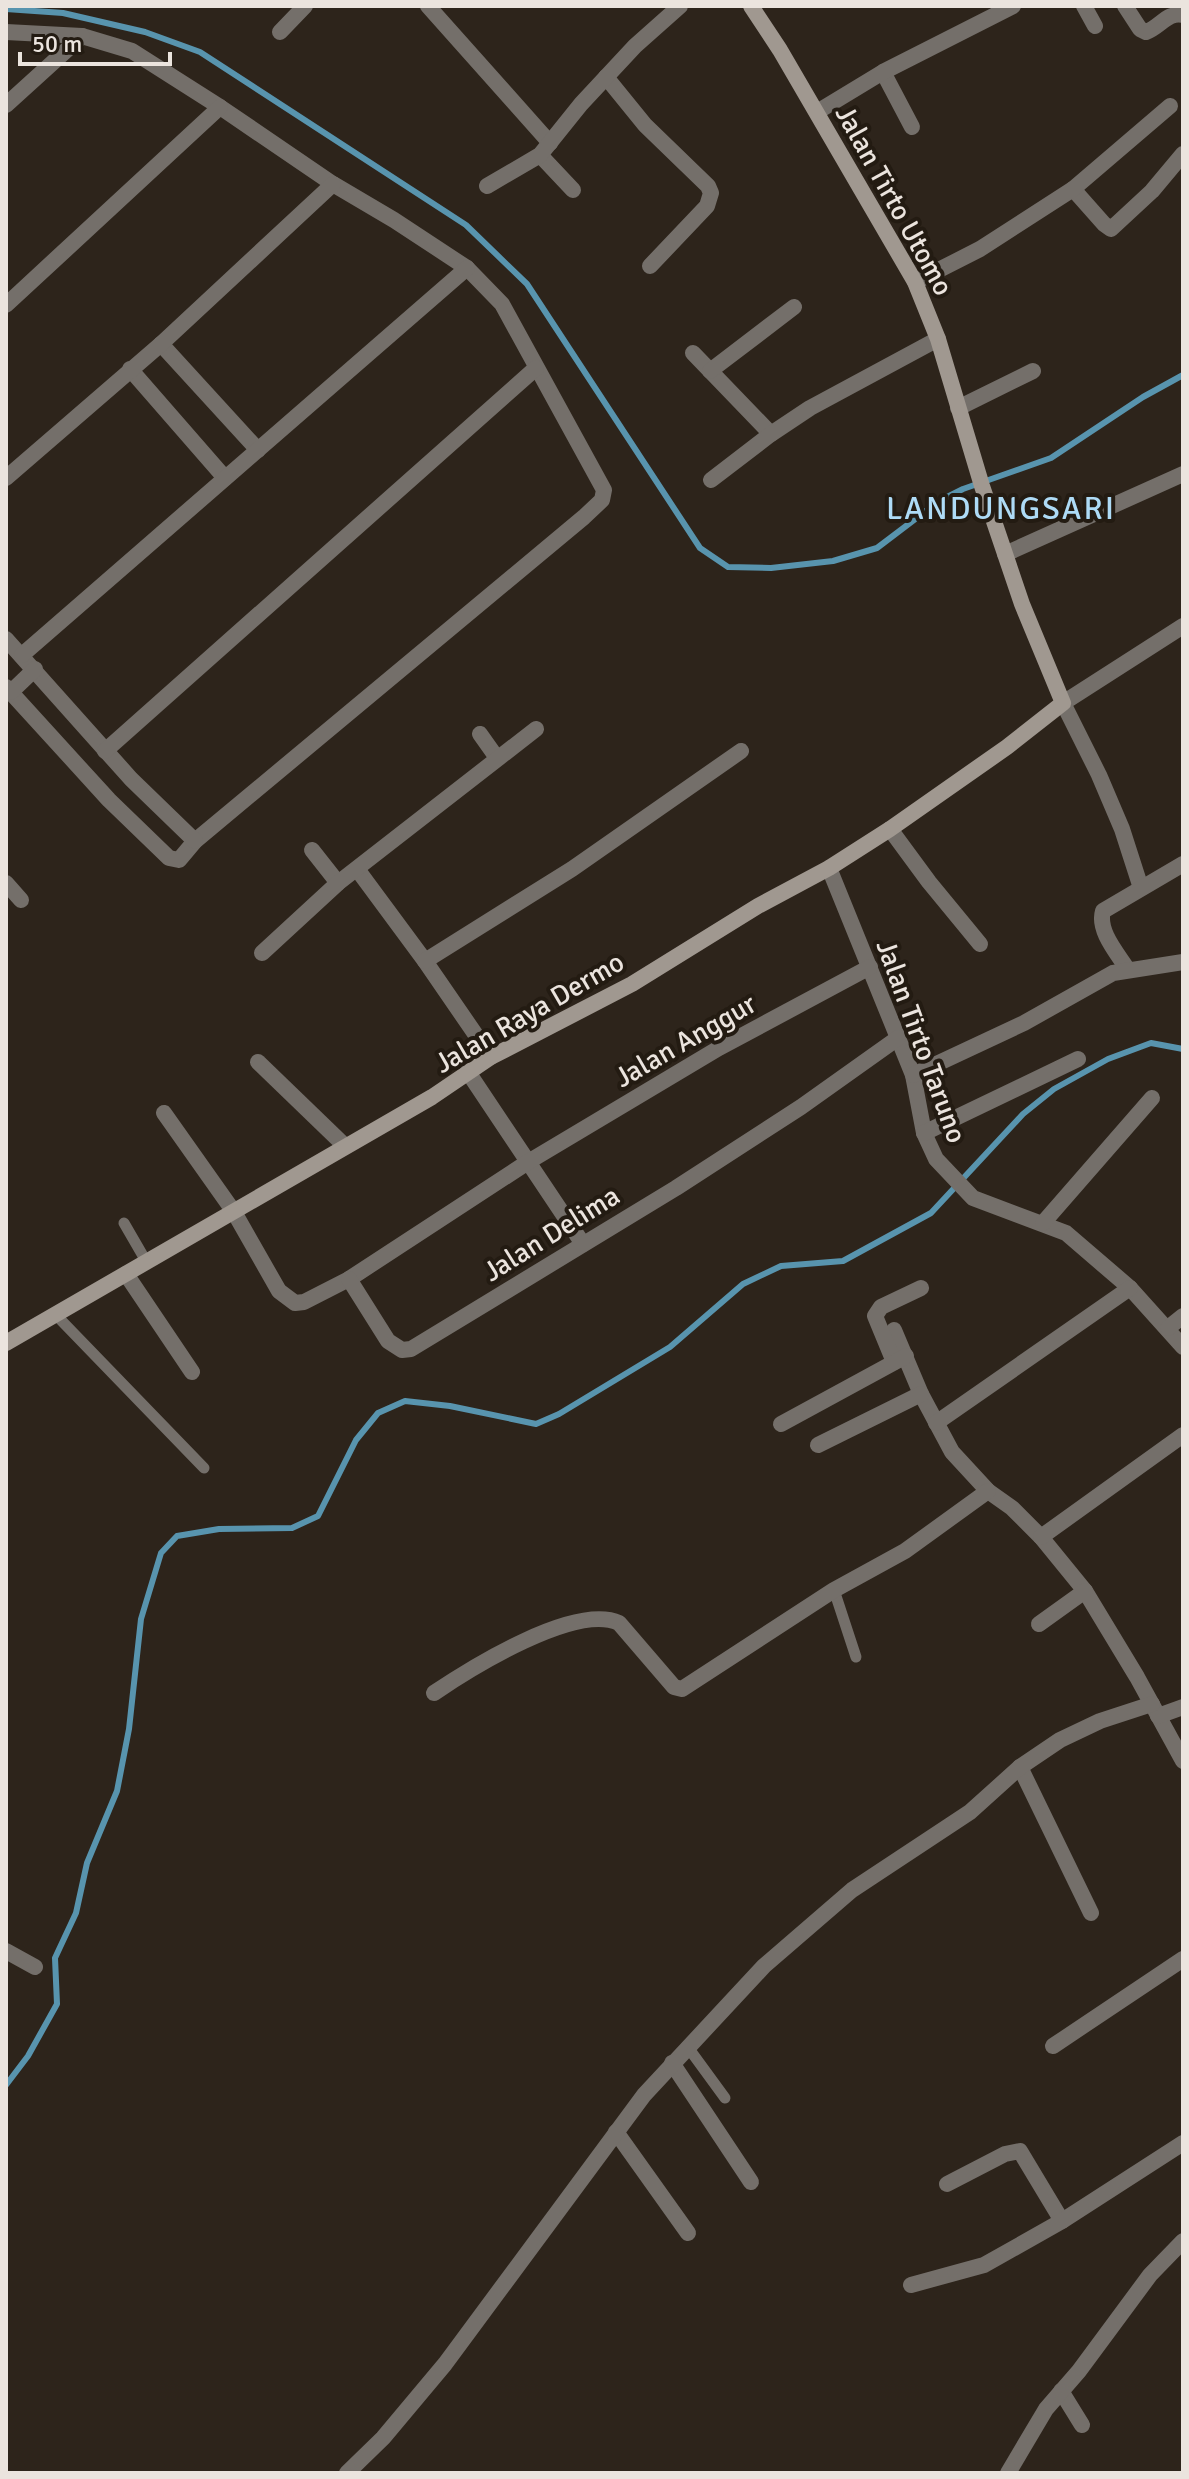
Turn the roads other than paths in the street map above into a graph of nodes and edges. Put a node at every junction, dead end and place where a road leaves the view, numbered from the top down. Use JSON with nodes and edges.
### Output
{"nodes":[{"id":1,"x":305,"y":6,"type":"edge"},
{"id":2,"x":428,"y":6,"type":"edge"},
{"id":3,"x":680,"y":6,"type":"edge"},
{"id":4,"x":751,"y":6,"type":"edge"},
{"id":5,"x":1013,"y":6,"type":"edge"},
{"id":6,"x":1084,"y":6,"type":"edge"},
{"id":7,"x":1125,"y":6,"type":"edge"},
{"id":8,"x":1183,"y":15,"type":"edge"},
{"id":9,"x":1095,"y":26,"type":"dead end"},
{"id":10,"x":6,"y":32,"type":"edge"},
{"id":11,"x":280,"y":32,"type":"dead end"},
{"id":12,"x":82,"y":36,"type":"junction"},
{"id":13,"x":883,"y":72,"type":"junction"},
{"id":14,"x":606,"y":77,"type":"junction"},
{"id":15,"x":6,"y":105,"type":"edge"},
{"id":16,"x":1170,"y":106,"type":"dead end"},
{"id":17,"x":220,"y":107,"type":"junction"},
{"id":18,"x":817,"y":112,"type":"junction"},
{"id":19,"x":912,"y":127,"type":"dead end"},
{"id":20,"x":545,"y":149,"type":"junction"},
{"id":21,"x":1183,"y":154,"type":"edge"},
{"id":22,"x":333,"y":184,"type":"junction"},
{"id":23,"x":487,"y":186,"type":"dead end"},
{"id":24,"x":1073,"y":189,"type":"junction"},
{"id":25,"x":573,"y":190,"type":"dead end"},
{"id":26,"x":650,"y":266,"type":"dead end"},
{"id":27,"x":467,"y":268,"type":"junction"},
{"id":28,"x":915,"y":282,"type":"junction"},
{"id":29,"x":6,"y":305,"type":"edge"},
{"id":30,"x":794,"y":307,"type":"dead end"},
{"id":31,"x":938,"y":339,"type":"junction"},
{"id":32,"x":161,"y":344,"type":"junction"},
{"id":33,"x":693,"y":353,"type":"dead end"},
{"id":34,"x":536,"y":368,"type":"junction"},
{"id":35,"x":130,"y":369,"type":"junction"},
{"id":36,"x":710,"y":371,"type":"junction"},
{"id":37,"x":1033,"y":371,"type":"dead end"},
{"id":38,"x":958,"y":408,"type":"junction"},
{"id":39,"x":771,"y":434,"type":"junction"},
{"id":40,"x":258,"y":450,"type":"junction"},
{"id":41,"x":1183,"y":474,"type":"edge"},
{"id":42,"x":6,"y":478,"type":"edge"},
{"id":43,"x":225,"y":478,"type":"junction"},
{"id":44,"x":711,"y":480,"type":"dead end"},
{"id":45,"x":1005,"y":554,"type":"junction"},
{"id":46,"x":1183,"y":626,"type":"edge"},
{"id":47,"x":6,"y":639,"type":"edge"},
{"id":48,"x":22,"y":655,"type":"junction"},
{"id":49,"x":35,"y":669,"type":"junction"},
{"id":50,"x":8,"y":689,"type":"edge"},
{"id":51,"x":1063,"y":703,"type":"junction"},
{"id":52,"x":536,"y":729,"type":"dead end"},
{"id":53,"x":480,"y":734,"type":"dead end"},
{"id":54,"x":105,"y":751,"type":"junction"},
{"id":55,"x":741,"y":751,"type":"dead end"},
{"id":56,"x":497,"y":758,"type":"junction"},
{"id":57,"x":890,"y":829,"type":"junction"},
{"id":58,"x":195,"y":841,"type":"junction"},
{"id":59,"x":312,"y":850,"type":"dead end"},
{"id":60,"x":1183,"y":864,"type":"edge"},
{"id":61,"x":829,"y":868,"type":"junction"},
{"id":62,"x":357,"y":869,"type":"junction"},
{"id":63,"x":6,"y":883,"type":"edge"},
{"id":64,"x":338,"y":883,"type":"junction"},
{"id":65,"x":1141,"y":888,"type":"junction"},
{"id":66,"x":21,"y":900,"type":"dead end"},
{"id":67,"x":980,"y":944,"type":"dead end"},
{"id":68,"x":262,"y":953,"type":"dead end"},
{"id":69,"x":425,"y":961,"type":"junction"},
{"id":70,"x":1183,"y":962,"type":"edge"},
{"id":71,"x":870,"y":967,"type":"junction"},
{"id":72,"x":1128,"y":970,"type":"junction"},
{"id":73,"x":898,"y":1038,"type":"junction"},
{"id":74,"x":491,"y":1057,"type":"junction"},
{"id":75,"x":1078,"y":1059,"type":"dead end"},
{"id":76,"x":258,"y":1062,"type":"dead end"},
{"id":77,"x":468,"y":1072,"type":"junction"},
{"id":78,"x":913,"y":1075,"type":"junction"},
{"id":79,"x":1152,"y":1098,"type":"dead end"},
{"id":80,"x":164,"y":1113,"type":"dead end"},
{"id":81,"x":924,"y":1133,"type":"junction"},
{"id":82,"x":345,"y":1146,"type":"junction"},
{"id":83,"x":528,"y":1162,"type":"junction"},
{"id":84,"x":234,"y":1212,"type":"junction"},
{"id":85,"x":124,"y":1223,"type":"dead end"},
{"id":86,"x":1043,"y":1223,"type":"junction"},
{"id":87,"x":583,"y":1244,"type":"junction"},
{"id":88,"x":146,"y":1261,"type":"junction"},
{"id":89,"x":126,"y":1274,"type":"junction"},
{"id":90,"x":349,"y":1279,"type":"junction"},
{"id":91,"x":921,"y":1288,"type":"dead end"},
{"id":92,"x":1130,"y":1288,"type":"junction"},
{"id":93,"x":55,"y":1314,"type":"junction"},
{"id":94,"x":1183,"y":1316,"type":"edge"},
{"id":95,"x":1168,"y":1328,"type":"junction"},
{"id":96,"x":894,"y":1330,"type":"dead end"},
{"id":97,"x":6,"y":1343,"type":"edge"},
{"id":98,"x":1183,"y":1347,"type":"edge"},
{"id":99,"x":900,"y":1359,"type":"junction"},
{"id":100,"x":192,"y":1372,"type":"dead end"},
{"id":101,"x":921,"y":1394,"type":"junction"},
{"id":102,"x":936,"y":1423,"type":"junction"},
{"id":103,"x":781,"y":1424,"type":"dead end"},
{"id":104,"x":1183,"y":1435,"type":"edge"},
{"id":105,"x":818,"y":1445,"type":"dead end"},
{"id":106,"x":204,"y":1468,"type":"dead end"},
{"id":107,"x":988,"y":1491,"type":"junction"},
{"id":108,"x":1041,"y":1537,"type":"junction"},
{"id":109,"x":834,"y":1590,"type":"junction"},
{"id":110,"x":1085,"y":1591,"type":"junction"},
{"id":111,"x":1039,"y":1624,"type":"dead end"},
{"id":112,"x":856,"y":1657,"type":"dead end"},
{"id":113,"x":434,"y":1693,"type":"dead end"},
{"id":114,"x":1183,"y":1707,"type":"edge"},
{"id":115,"x":1155,"y":1710,"type":"junction"},
{"id":116,"x":1183,"y":1761,"type":"edge"},
{"id":117,"x":1020,"y":1767,"type":"junction"},
{"id":118,"x":1091,"y":1913,"type":"dead end"},
{"id":119,"x":6,"y":1951,"type":"edge"},
{"id":120,"x":1183,"y":1959,"type":"edge"},
{"id":121,"x":35,"y":1967,"type":"dead end"},
{"id":122,"x":687,"y":2046,"type":"junction"},
{"id":123,"x":1053,"y":2046,"type":"dead end"},
{"id":124,"x":672,"y":2063,"type":"junction"},
{"id":125,"x":725,"y":2098,"type":"dead end"},
{"id":126,"x":616,"y":2132,"type":"junction"},
{"id":127,"x":1183,"y":2143,"type":"edge"},
{"id":128,"x":751,"y":2182,"type":"dead end"},
{"id":129,"x":947,"y":2184,"type":"dead end"},
{"id":130,"x":1062,"y":2221,"type":"junction"},
{"id":131,"x":688,"y":2233,"type":"dead end"},
{"id":132,"x":1183,"y":2241,"type":"edge"},
{"id":133,"x":911,"y":2285,"type":"dead end"},
{"id":134,"x":1061,"y":2391,"type":"junction"},
{"id":135,"x":1082,"y":2425,"type":"dead end"},
{"id":136,"x":347,"y":2473,"type":"edge"},
{"id":137,"x":1008,"y":2473,"type":"edge"}],
"edges":[{"from":1,"to":11,"type":"street"},
{"from":2,"to":20,"type":"street"},
{"from":3,"to":14,"type":"street"},
{"from":4,"to":18,"type":"street","name":"Jalan Tirto Utomo"},
{"from":5,"to":13,"type":"street"},
{"from":6,"to":9,"type":"street"},
{"from":7,"to":8,"type":"street"},
{"from":10,"to":12,"type":"street"},
{"from":12,"to":15,"type":"street"},
{"from":12,"to":17,"type":"street"},
{"from":13,"to":18,"type":"street"},
{"from":13,"to":19,"type":"street"},
{"from":14,"to":20,"type":"street"},
{"from":14,"to":26,"type":"street"},
{"from":16,"to":24,"type":"street"},
{"from":17,"to":22,"type":"street"},
{"from":17,"to":29,"type":"street"},
{"from":18,"to":28,"type":"street","name":"Jalan Tirto Utomo"},
{"from":20,"to":23,"type":"street"},
{"from":20,"to":25,"type":"street"},
{"from":21,"to":24,"type":"street"},
{"from":22,"to":27,"type":"street"},
{"from":22,"to":32,"type":"street"},
{"from":24,"to":28,"type":"street"},
{"from":27,"to":34,"type":"street"},
{"from":27,"to":40,"type":"street"},
{"from":28,"to":31,"type":"street","name":"Jalan Tirto Utomo"},
{"from":30,"to":36,"type":"street"},
{"from":31,"to":38,"type":"street","name":"Jalan Tirto Utomo"},
{"from":31,"to":39,"type":"street"},
{"from":32,"to":35,"type":"street"},
{"from":32,"to":40,"type":"street"},
{"from":33,"to":36,"type":"street"},
{"from":34,"to":54,"type":"street"},
{"from":34,"to":58,"type":"street"},
{"from":35,"to":42,"type":"street"},
{"from":35,"to":43,"type":"street"},
{"from":36,"to":39,"type":"street"},
{"from":37,"to":38,"type":"street"},
{"from":38,"to":45,"type":"street","name":"Jalan Tirto Utomo"},
{"from":39,"to":44,"type":"street"},
{"from":40,"to":43,"type":"street"},
{"from":41,"to":45,"type":"street"},
{"from":43,"to":48,"type":"street"},
{"from":45,"to":51,"type":"street","name":"Jalan Tirto Utomo"},
{"from":46,"to":51,"type":"street"},
{"from":47,"to":48,"type":"street"},
{"from":48,"to":49,"type":"street"},
{"from":49,"to":50,"type":"street"},
{"from":49,"to":54,"type":"street"},
{"from":50,"to":58,"type":"street"},
{"from":51,"to":57,"type":"street","name":"Jalan Raya Dermo"},
{"from":51,"to":65,"type":"street"},
{"from":52,"to":56,"type":"street"},
{"from":53,"to":56,"type":"street"},
{"from":54,"to":58,"type":"street"},
{"from":55,"to":69,"type":"street"},
{"from":56,"to":62,"type":"street"},
{"from":57,"to":61,"type":"street","name":"Jalan Raya Dermo"},
{"from":57,"to":67,"type":"street"},
{"from":59,"to":64,"type":"street"},
{"from":60,"to":65,"type":"street"},
{"from":61,"to":71,"type":"street","name":"Jalan Tirto Taruno"},
{"from":61,"to":74,"type":"street","name":"Jalan Raya Dermo"},
{"from":62,"to":64,"type":"street"},
{"from":62,"to":69,"type":"street"},
{"from":63,"to":66,"type":"street"},
{"from":64,"to":68,"type":"street"},
{"from":65,"to":72,"type":"street"},
{"from":69,"to":74,"type":"street"},
{"from":70,"to":72,"type":"street"},
{"from":71,"to":73,"type":"street","name":"Jalan Tirto Taruno"},
{"from":71,"to":83,"type":"street","name":"Jalan Anggur"},
{"from":72,"to":78,"type":"street"},
{"from":73,"to":78,"type":"street","name":"Jalan Tirto Taruno"},
{"from":73,"to":87,"type":"street","name":"Jalan Delima"},
{"from":74,"to":77,"type":"street","name":"Jalan Raya Dermo"},
{"from":75,"to":81,"type":"street"},
{"from":76,"to":82,"type":"street"},
{"from":77,"to":82,"type":"street","name":"Jalan Raya Dermo"},
{"from":77,"to":83,"type":"street"},
{"from":78,"to":81,"type":"street","name":"Jalan Tirto Taruno"},
{"from":79,"to":86,"type":"street"},
{"from":80,"to":84,"type":"street","name":"Jalan Anggur"},
{"from":81,"to":86,"type":"street","name":"Jalan Tirto Taruno"},
{"from":82,"to":84,"type":"street","name":"Jalan Raya Dermo"},
{"from":83,"to":87,"type":"street"},
{"from":83,"to":90,"type":"street","name":"Jalan Anggur"},
{"from":84,"to":88,"type":"street","name":"Jalan Raya Dermo"},
{"from":84,"to":90,"type":"street","name":"Jalan Anggur"},
{"from":85,"to":88,"type":"lane"},
{"from":86,"to":92,"type":"street","name":"Jalan Tirto Taruno"},
{"from":87,"to":90,"type":"street","name":"Jalan Delima"},
{"from":88,"to":89,"type":"street","name":"Jalan Raya Dermo"},
{"from":89,"to":93,"type":"street","name":"Jalan Raya Dermo"},
{"from":89,"to":100,"type":"street"},
{"from":91,"to":99,"type":"street"},
{"from":92,"to":95,"type":"street","name":"Jalan Tirto Taruno"},
{"from":92,"to":102,"type":"street"},
{"from":93,"to":97,"type":"street","name":"Jalan Raya Dermo"},
{"from":93,"to":106,"type":"lane"},
{"from":94,"to":95,"type":"street"},
{"from":95,"to":98,"type":"street","name":"Jalan Tirto Taruno"},
{"from":96,"to":99,"type":"street"},
{"from":99,"to":101,"type":"street"},
{"from":99,"to":103,"type":"street"},
{"from":101,"to":102,"type":"street"},
{"from":101,"to":105,"type":"street"},
{"from":102,"to":107,"type":"street"},
{"from":104,"to":108,"type":"street"},
{"from":107,"to":108,"type":"street"},
{"from":107,"to":109,"type":"street"},
{"from":108,"to":110,"type":"street"},
{"from":109,"to":112,"type":"lane"},
{"from":109,"to":113,"type":"street"},
{"from":110,"to":111,"type":"street"},
{"from":110,"to":115,"type":"street"},
{"from":114,"to":115,"type":"street"},
{"from":115,"to":116,"type":"street"},
{"from":115,"to":117,"type":"street"},
{"from":117,"to":118,"type":"street"},
{"from":117,"to":122,"type":"street"},
{"from":119,"to":121,"type":"street"},
{"from":120,"to":123,"type":"street"},
{"from":122,"to":124,"type":"street"},
{"from":122,"to":125,"type":"lane"},
{"from":124,"to":126,"type":"street"},
{"from":124,"to":128,"type":"street"},
{"from":126,"to":131,"type":"street"},
{"from":126,"to":136,"type":"street"},
{"from":127,"to":130,"type":"street"},
{"from":129,"to":130,"type":"street"},
{"from":130,"to":133,"type":"street"},
{"from":132,"to":134,"type":"street"},
{"from":134,"to":135,"type":"street"},
{"from":134,"to":137,"type":"street"}]}
